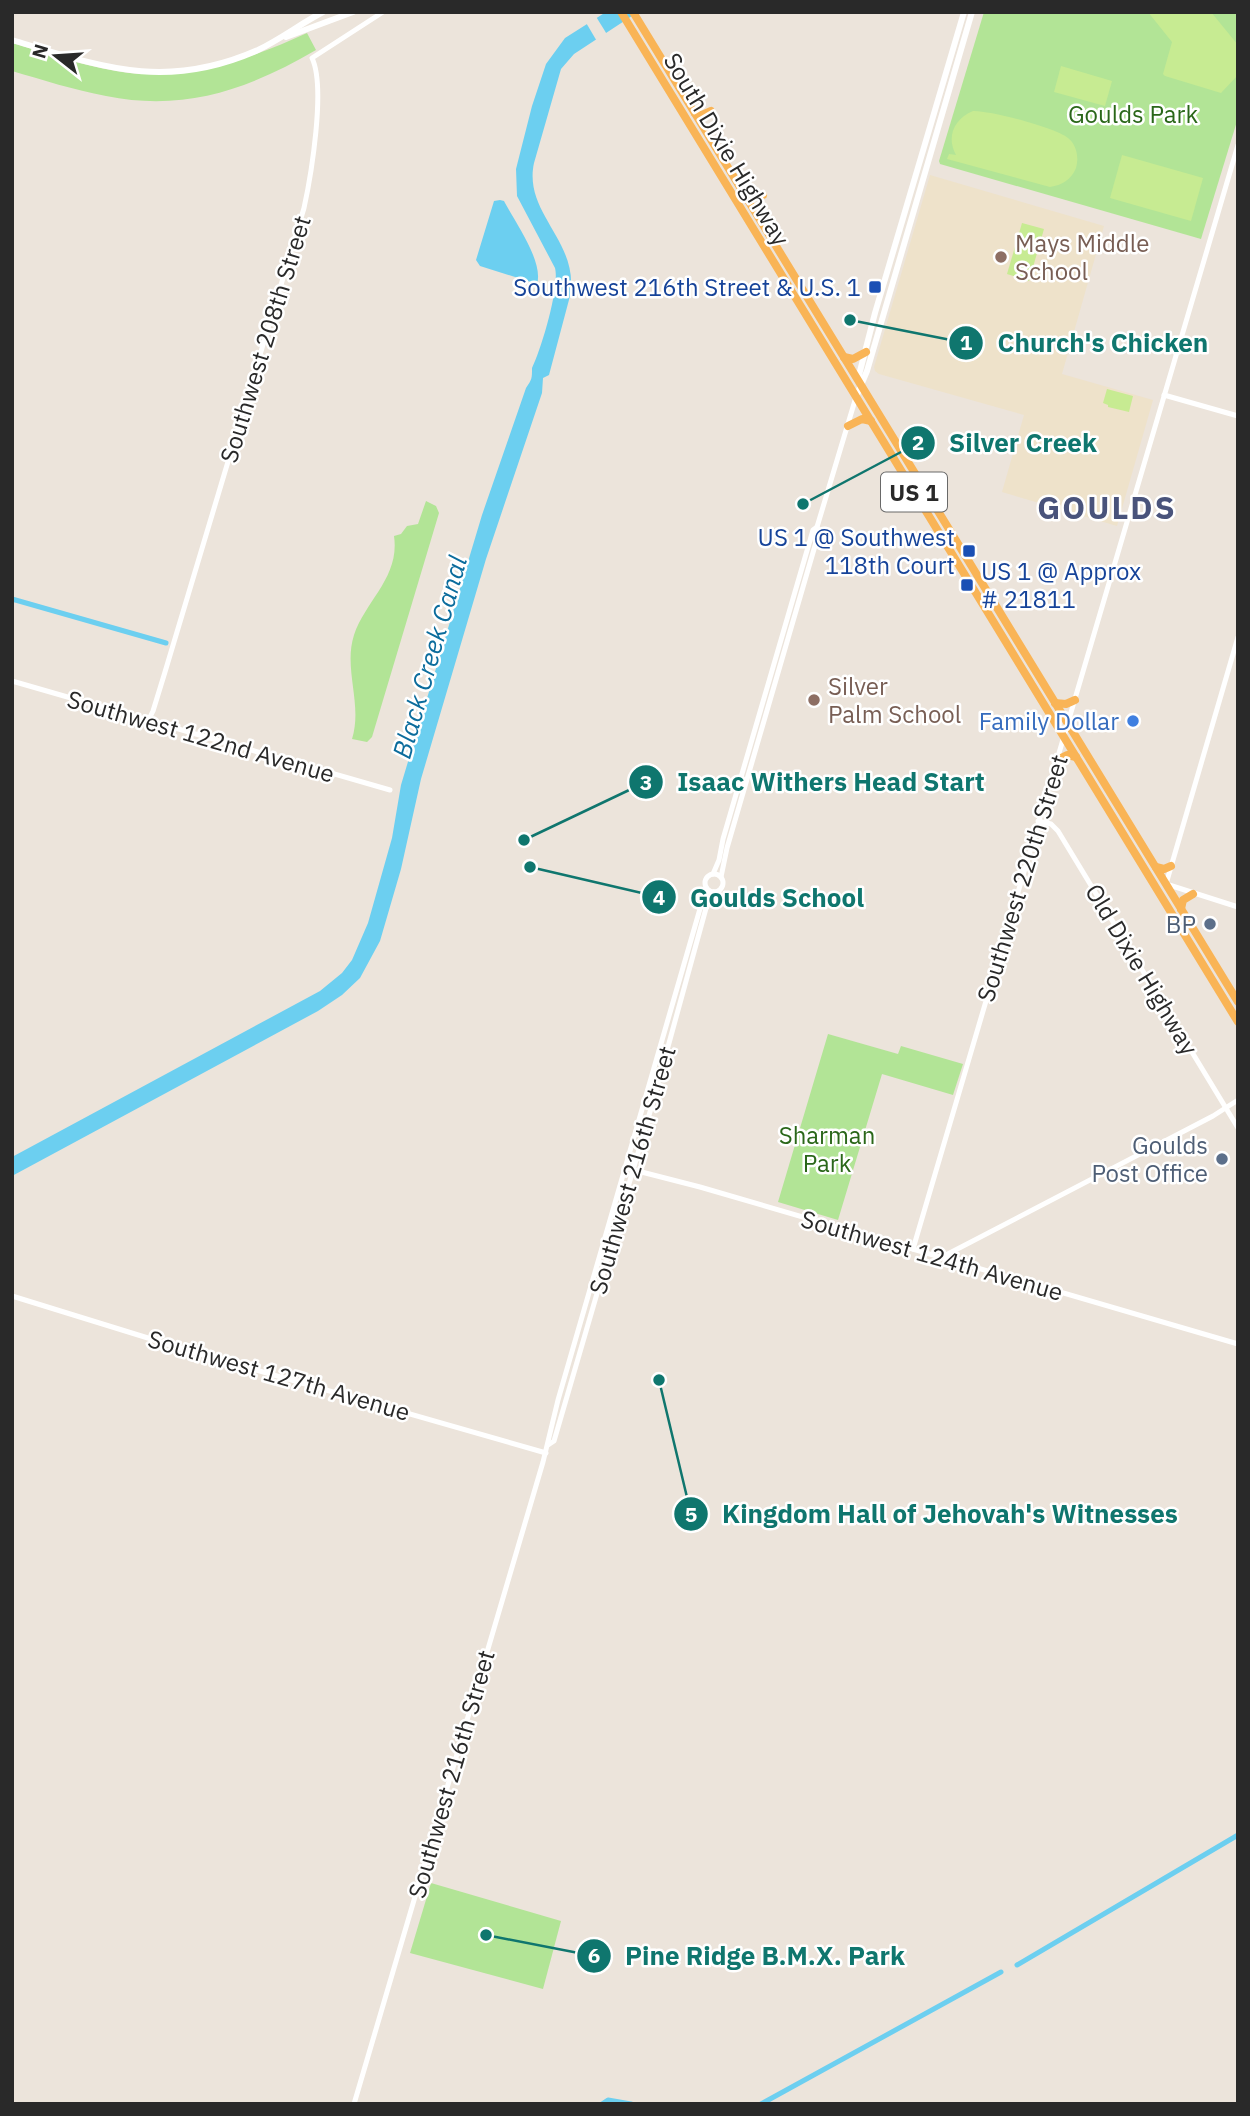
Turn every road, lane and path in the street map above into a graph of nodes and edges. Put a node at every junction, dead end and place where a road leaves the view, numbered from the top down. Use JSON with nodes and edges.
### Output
{"nodes":[{"id":1,"x":323,"y":12,"type":"edge"},
{"id":2,"x":353,"y":12,"type":"edge"},
{"id":3,"x":383,"y":12,"type":"edge"},
{"id":4,"x":621,"y":12,"type":"edge"},
{"id":5,"x":633,"y":12,"type":"edge"},
{"id":6,"x":964,"y":12,"type":"edge"},
{"id":7,"x":972,"y":12,"type":"edge"},
{"id":8,"x":281,"y":38,"type":"junction"},
{"id":9,"x":12,"y":40,"type":"edge"},
{"id":10,"x":711,"y":111,"type":"dead end"},
{"id":11,"x":695,"y":113,"type":"junction"},
{"id":12,"x":1238,"y":145,"type":"edge"},
{"id":13,"x":763,"y":195,"type":"dead end"},
{"id":14,"x":746,"y":196,"type":"junction"},
{"id":15,"x":757,"y":215,"type":"junction"},
{"id":16,"x":748,"y":220,"type":"junction"},
{"id":17,"x":802,"y":307,"type":"junction"},
{"id":18,"x":866,"y":352,"type":"junction"},
{"id":19,"x":844,"y":357,"type":"junction"},
{"id":20,"x":860,"y":384,"type":"junction"},
{"id":21,"x":1164,"y":395,"type":"junction"},
{"id":22,"x":856,"y":397,"type":"junction"},
{"id":23,"x":1238,"y":416,"type":"edge"},
{"id":24,"x":871,"y":421,"type":"junction"},
{"id":25,"x":848,"y":426,"type":"junction"},
{"id":26,"x":907,"y":461,"type":"junction"},
{"id":27,"x":943,"y":486,"type":"dead end"},
{"id":28,"x":932,"y":502,"type":"junction"},
{"id":29,"x":930,"y":517,"type":"junction"},
{"id":30,"x":817,"y":527,"type":"junction"},
{"id":31,"x":976,"y":573,"type":"junction"},
{"id":32,"x":972,"y":586,"type":"junction"},
{"id":33,"x":1238,"y":637,"type":"edge"},
{"id":34,"x":1018,"y":662,"type":"junction"},
{"id":35,"x":12,"y":681,"type":"edge"},
{"id":36,"x":1075,"y":701,"type":"junction"},
{"id":37,"x":1055,"y":703,"type":"junction"},
{"id":38,"x":148,"y":721,"type":"junction"},
{"id":39,"x":1068,"y":723,"type":"junction"},
{"id":40,"x":1063,"y":737,"type":"junction"},
{"id":41,"x":1076,"y":757,"type":"junction"},
{"id":42,"x":1057,"y":760,"type":"junction"},
{"id":43,"x":390,"y":790,"type":"dead end"},
{"id":44,"x":1115,"y":801,"type":"junction"},
{"id":45,"x":1038,"y":821,"type":"junction"},
{"id":46,"x":1118,"y":826,"type":"junction"},
{"id":47,"x":1171,"y":866,"type":"junction"},
{"id":48,"x":1156,"y":867,"type":"junction"},
{"id":49,"x":713,"y":874,"type":"junction"},
{"id":50,"x":721,"y":877,"type":"junction"},
{"id":51,"x":1166,"y":884,"type":"junction"},
{"id":52,"x":706,"y":888,"type":"junction"},
{"id":53,"x":714,"y":892,"type":"junction"},
{"id":54,"x":1193,"y":894,"type":"junction"},
{"id":55,"x":1164,"y":901,"type":"junction"},
{"id":56,"x":1238,"y":906,"type":"edge"},
{"id":57,"x":1181,"y":909,"type":"junction"},
{"id":58,"x":1238,"y":1002,"type":"edge"},
{"id":59,"x":1227,"y":1005,"type":"junction"},
{"id":60,"x":1238,"y":1013,"type":"edge"},
{"id":61,"x":669,"y":1021,"type":"junction"},
{"id":62,"x":1238,"y":1022,"type":"edge"},
{"id":63,"x":658,"y":1084,"type":"junction"},
{"id":64,"x":1238,"y":1100,"type":"edge"},
{"id":65,"x":1226,"y":1108,"type":"junction"},
{"id":66,"x":1238,"y":1128,"type":"edge"},
{"id":67,"x":629,"y":1168,"type":"junction"},
{"id":68,"x":913,"y":1249,"type":"junction"},
{"id":69,"x":942,"y":1257,"type":"junction"},
{"id":70,"x":12,"y":1296,"type":"edge"},
{"id":71,"x":1238,"y":1344,"type":"edge"},
{"id":72,"x":546,"y":1453,"type":"junction"},
{"id":73,"x":354,"y":2104,"type":"edge"}],
"edges":[{"from":1,"to":8,"type":"main road"},
{"from":2,"to":8,"type":"main road"},
{"from":3,"to":38,"type":"street","name":"Southwest 208th Street"},
{"from":4,"to":16,"type":"highway","name":"South Dixie Highway","number":"US 1"},
{"from":5,"to":11,"type":"highway","name":"South Dixie Highway","number":"US 1"},
{"from":6,"to":18,"type":"main road"},
{"from":7,"to":20,"type":"main road"},
{"from":8,"to":9,"type":"main road"},
{"from":10,"to":11,"type":"highway"},
{"from":11,"to":14,"type":"highway","name":"South Dixie Highway","number":"US 1"},
{"from":12,"to":21,"type":"street","name":"Southwest 220th Street"},
{"from":13,"to":14,"type":"highway"},
{"from":14,"to":15,"type":"highway","name":"South Dixie Highway","number":"US 1"},
{"from":15,"to":16,"type":"highway"},
{"from":15,"to":19,"type":"highway","name":"South Dixie Highway","number":"US 1"},
{"from":16,"to":17,"type":"highway","name":"South Dixie Highway","number":"US 1"},
{"from":17,"to":20,"type":"highway"},
{"from":17,"to":22,"type":"highway","name":"South Dixie Highway","number":"US 1"},
{"from":18,"to":19,"type":"highway"},
{"from":18,"to":20,"type":"main road"},
{"from":19,"to":20,"type":"highway","name":"South Dixie Highway","number":"US 1"},
{"from":20,"to":22,"type":"main road"},
{"from":20,"to":26,"type":"highway","name":"South Dixie Highway","number":"US 1"},
{"from":21,"to":23,"type":"street"},
{"from":21,"to":36,"type":"street","name":"Southwest 220th Street"},
{"from":22,"to":24,"type":"highway","name":"South Dixie Highway","number":"US 1"},
{"from":22,"to":25,"type":"street"},
{"from":22,"to":26,"type":"highway"},
{"from":24,"to":25,"type":"highway"},
{"from":24,"to":29,"type":"highway","name":"South Dixie Highway","number":"US 1"},
{"from":25,"to":30,"type":"street"},
{"from":26,"to":28,"type":"highway","name":"South Dixie Highway","number":"US 1"},
{"from":27,"to":28,"type":"highway"},
{"from":28,"to":31,"type":"highway","name":"South Dixie Highway","number":"US 1"},
{"from":29,"to":31,"type":"highway"},
{"from":29,"to":32,"type":"highway","name":"South Dixie Highway","number":"US 1"},
{"from":30,"to":49,"type":"street"},
{"from":30,"to":50,"type":"street"},
{"from":31,"to":32,"type":"highway"},
{"from":31,"to":37,"type":"highway","name":"South Dixie Highway","number":"US 1"},
{"from":32,"to":34,"type":"highway","name":"South Dixie Highway","number":"US 1"},
{"from":33,"to":47,"type":"street"},
{"from":34,"to":39,"type":"highway"},
{"from":34,"to":40,"type":"highway","name":"South Dixie Highway","number":"US 1"},
{"from":35,"to":38,"type":"street","name":"Southwest 122nd Avenue"},
{"from":36,"to":37,"type":"highway"},
{"from":36,"to":39,"type":"street","name":"Southwest 220th Street"},
{"from":37,"to":39,"type":"highway","name":"South Dixie Highway","number":"US 1"},
{"from":38,"to":43,"type":"street","name":"Southwest 122nd Avenue"},
{"from":39,"to":40,"type":"street","name":"Southwest 220th Street"},
{"from":39,"to":44,"type":"highway","name":"South Dixie Highway","number":"US 1"},
{"from":40,"to":41,"type":"highway","name":"South Dixie Highway","number":"US 1"},
{"from":40,"to":42,"type":"street","name":"Southwest 220th Street"},
{"from":40,"to":44,"type":"highway"},
{"from":41,"to":42,"type":"highway"},
{"from":41,"to":46,"type":"highway","name":"South Dixie Highway","number":"US 1"},
{"from":42,"to":45,"type":"street","name":"Southwest 220th Street"},
{"from":44,"to":48,"type":"highway","name":"South Dixie Highway","number":"US 1"},
{"from":45,"to":65,"type":"street","name":"Old Dixie Highway"},
{"from":45,"to":68,"type":"street","name":"Southwest 220th Street"},
{"from":46,"to":51,"type":"highway"},
{"from":46,"to":55,"type":"highway","name":"South Dixie Highway","number":"US 1"},
{"from":47,"to":48,"type":"highway"},
{"from":47,"to":51,"type":"street"},
{"from":48,"to":51,"type":"highway","name":"South Dixie Highway","number":"US 1"},
{"from":49,"to":50,"type":"street"},
{"from":49,"to":52,"type":"street"},
{"from":50,"to":53,"type":"street"},
{"from":51,"to":54,"type":"street"},
{"from":51,"to":55,"type":"highway"},
{"from":51,"to":57,"type":"highway","name":"South Dixie Highway","number":"US 1"},
{"from":52,"to":53,"type":"street"},
{"from":52,"to":61,"type":"street","name":"Southwest 216th Street"},
{"from":53,"to":63,"type":"street","name":"Southwest 216th Street"},
{"from":54,"to":56,"type":"street"},
{"from":54,"to":57,"type":"highway"},
{"from":55,"to":59,"type":"highway","name":"South Dixie Highway","number":"US 1"},
{"from":57,"to":58,"type":"highway","name":"South Dixie Highway","number":"US 1"},
{"from":59,"to":60,"type":"highway"},
{"from":59,"to":62,"type":"highway","name":"South Dixie Highway","number":"US 1"},
{"from":61,"to":63,"type":"street"},
{"from":61,"to":67,"type":"street","name":"Southwest 216th Street"},
{"from":63,"to":67,"type":"street","name":"Southwest 216th Street"},
{"from":64,"to":65,"type":"street"},
{"from":65,"to":66,"type":"street","name":"Old Dixie Highway"},
{"from":65,"to":69,"type":"street"},
{"from":67,"to":68,"type":"street","name":"Southwest 124th Avenue"},
{"from":67,"to":72,"type":"street","name":"Southwest 216th Street"},
{"from":68,"to":69,"type":"street","name":"Southwest 124th Avenue"},
{"from":69,"to":71,"type":"street","name":"Southwest 124th Avenue"},
{"from":70,"to":72,"type":"street","name":"Southwest 127th Avenue"},
{"from":72,"to":73,"type":"street","name":"Southwest 216th Street"}]}
